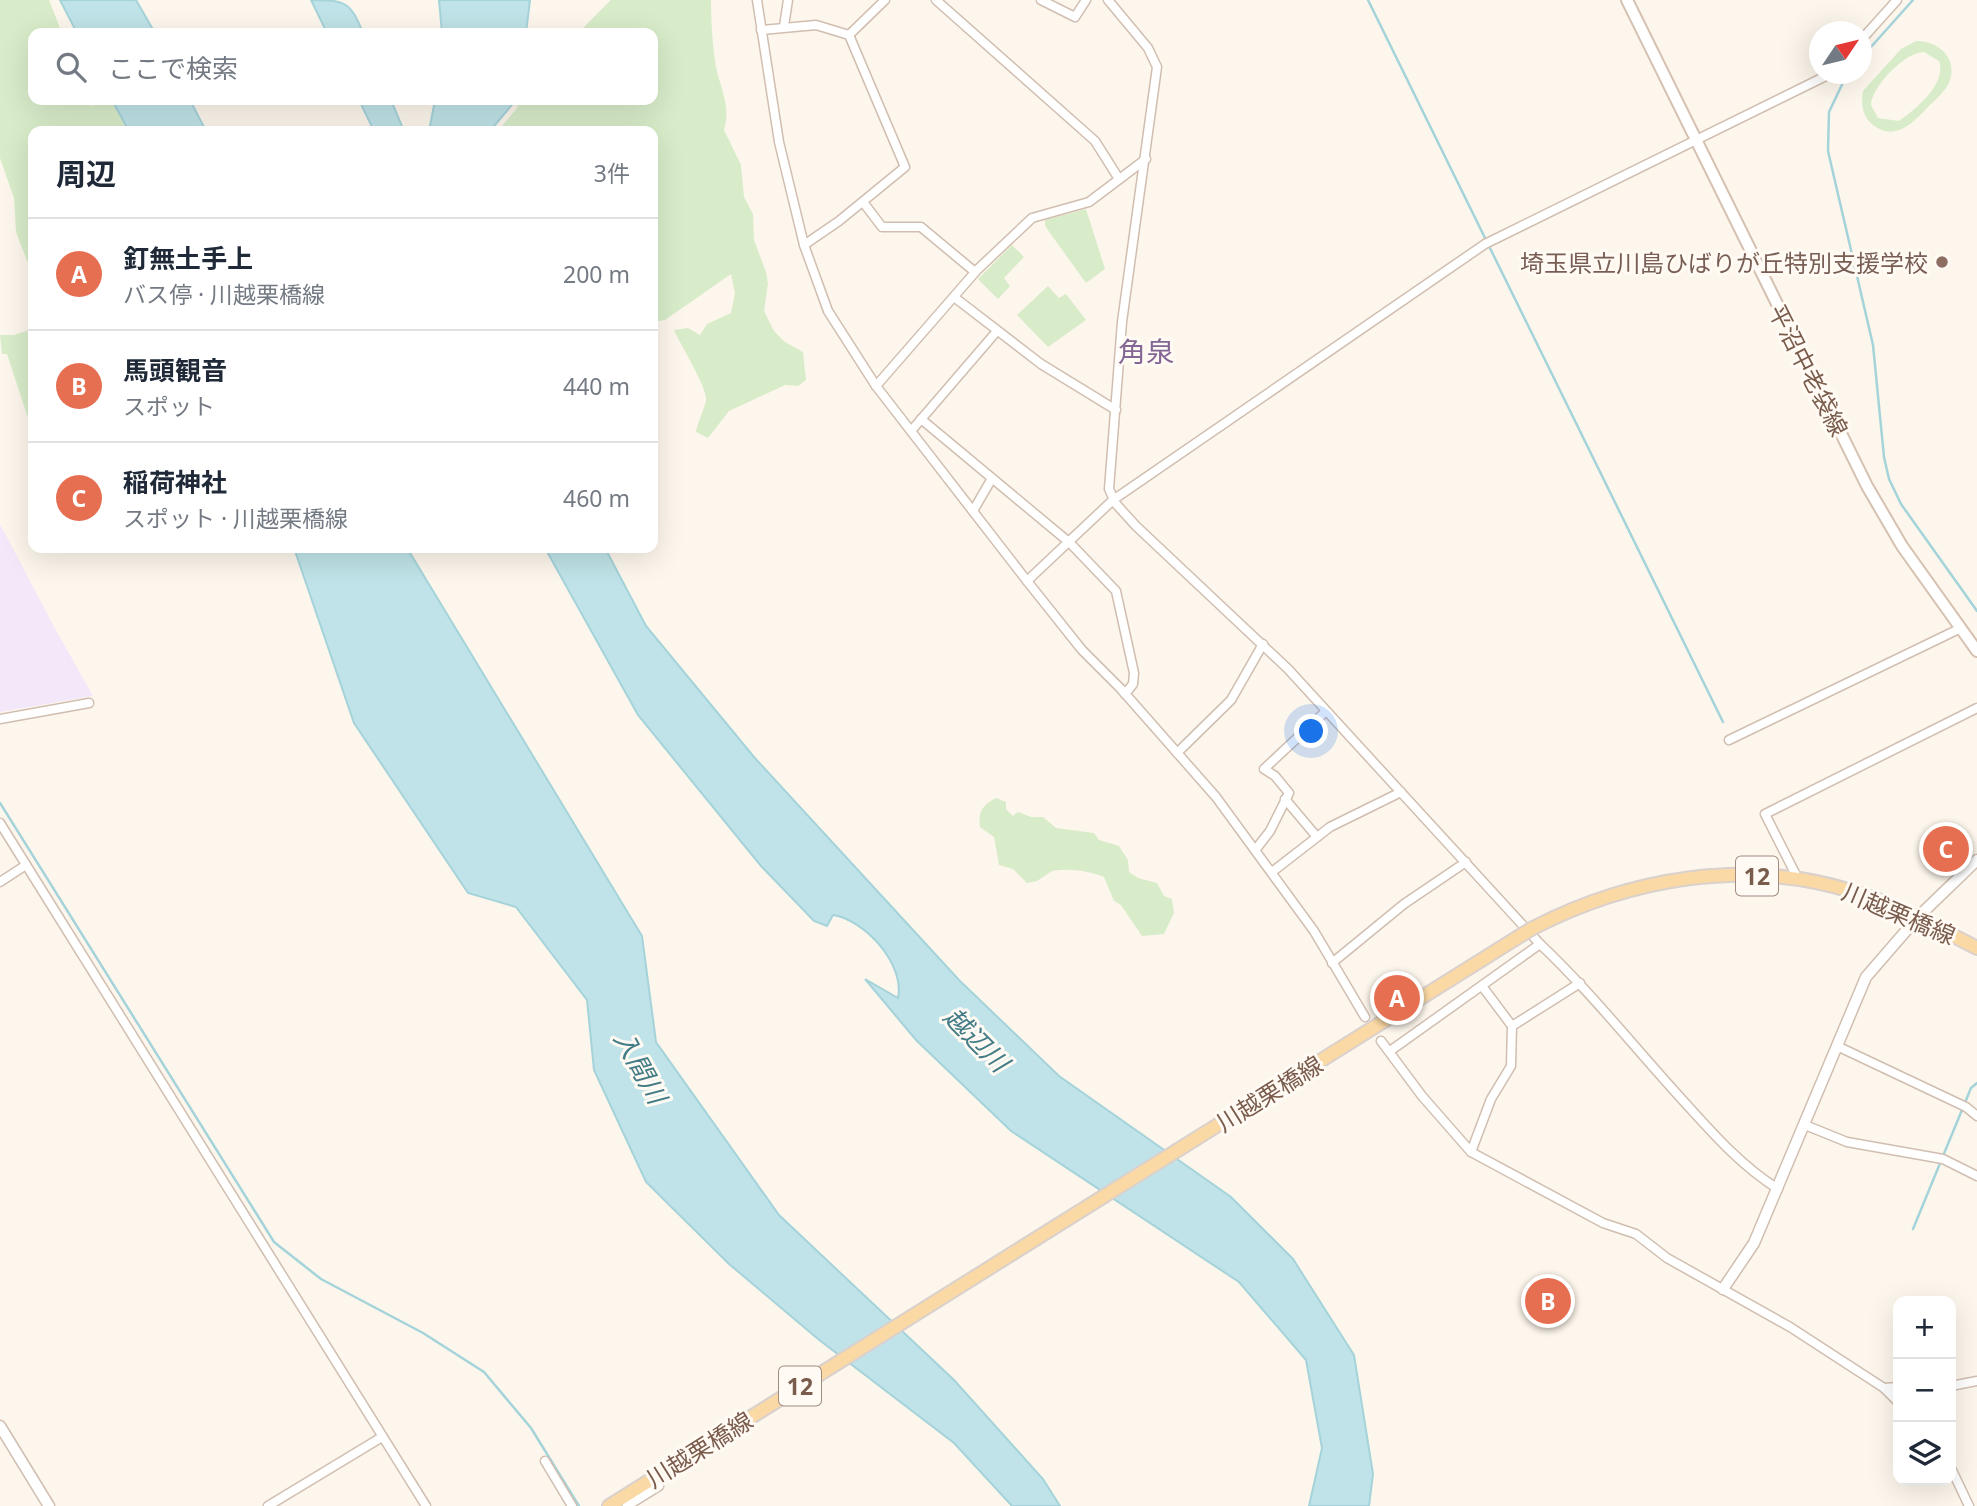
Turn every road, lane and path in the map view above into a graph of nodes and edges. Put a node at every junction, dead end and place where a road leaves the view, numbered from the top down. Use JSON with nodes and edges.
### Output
{"nodes":[{"id":1,"x":757,"y":0,"type":"edge"},
{"id":2,"x":788,"y":0,"type":"edge"},
{"id":3,"x":885,"y":0,"type":"edge"},
{"id":4,"x":936,"y":0,"type":"edge"},
{"id":5,"x":1041,"y":0,"type":"edge"},
{"id":6,"x":1086,"y":0,"type":"edge"},
{"id":7,"x":1108,"y":0,"type":"edge"},
{"id":8,"x":1627,"y":0,"type":"edge"},
{"id":9,"x":1897,"y":0,"type":"edge"},
{"id":10,"x":783,"y":26,"type":"junction"},
{"id":11,"x":1872,"y":27,"type":"edge"},
{"id":12,"x":761,"y":30,"type":"junction"},
{"id":13,"x":849,"y":36,"type":"junction"},
{"id":14,"x":1810,"y":84,"type":"edge"},
{"id":15,"x":1695,"y":140,"type":"junction"},
{"id":16,"x":1146,"y":159,"type":"junction"},
{"id":17,"x":1119,"y":179,"type":"junction"},
{"id":18,"x":863,"y":202,"type":"junction"},
{"id":19,"x":804,"y":245,"type":"junction"},
{"id":20,"x":975,"y":272,"type":"junction"},
{"id":21,"x":954,"y":297,"type":"junction"},
{"id":22,"x":997,"y":331,"type":"junction"},
{"id":23,"x":876,"y":386,"type":"junction"},
{"id":24,"x":1116,"y":410,"type":"junction"},
{"id":25,"x":921,"y":419,"type":"junction"},
{"id":26,"x":911,"y":431,"type":"junction"},
{"id":27,"x":991,"y":480,"type":"junction"},
{"id":28,"x":1113,"y":500,"type":"junction"},
{"id":29,"x":973,"y":511,"type":"junction"},
{"id":30,"x":1070,"y":542,"type":"junction"},
{"id":31,"x":1027,"y":581,"type":"junction"},
{"id":32,"x":1961,"y":628,"type":"junction"},
{"id":33,"x":1264,"y":644,"type":"junction"},
{"id":34,"x":1977,"y":650,"type":"edge"},
{"id":35,"x":1125,"y":694,"type":"junction"},
{"id":36,"x":89,"y":703,"type":"dead end"},
{"id":37,"x":1977,"y":708,"type":"edge"},
{"id":38,"x":1326,"y":711,"type":"junction"},
{"id":39,"x":0,"y":719,"type":"edge"},
{"id":40,"x":1728,"y":740,"type":"dead end"},
{"id":41,"x":1177,"y":752,"type":"junction"},
{"id":42,"x":1401,"y":792,"type":"junction"},
{"id":43,"x":1285,"y":799,"type":"junction"},
{"id":44,"x":0,"y":823,"type":"edge"},
{"id":45,"x":1317,"y":837,"type":"junction"},
{"id":46,"x":1256,"y":849,"type":"junction"},
{"id":47,"x":1977,"y":860,"type":"edge"},
{"id":48,"x":1466,"y":862,"type":"junction"},
{"id":49,"x":26,"y":865,"type":"junction"},
{"id":50,"x":1272,"y":872,"type":"junction"},
{"id":51,"x":1798,"y":879,"type":"junction"},
{"id":52,"x":0,"y":882,"type":"edge"},
{"id":53,"x":1918,"y":917,"type":"junction"},
{"id":54,"x":1539,"y":944,"type":"junction"},
{"id":55,"x":1977,"y":948,"type":"edge"},
{"id":56,"x":1332,"y":963,"type":"junction"},
{"id":57,"x":1580,"y":983,"type":"junction"},
{"id":58,"x":1482,"y":986,"type":"junction"},
{"id":59,"x":1365,"y":1017,"type":"dead end"},
{"id":60,"x":1512,"y":1026,"type":"junction"},
{"id":61,"x":1381,"y":1041,"type":"dead end"},
{"id":62,"x":1837,"y":1046,"type":"junction"},
{"id":63,"x":1390,"y":1051,"type":"junction"},
{"id":64,"x":1977,"y":1116,"type":"edge"},
{"id":65,"x":1805,"y":1125,"type":"junction"},
{"id":66,"x":1471,"y":1152,"type":"junction"},
{"id":67,"x":1977,"y":1176,"type":"edge"},
{"id":68,"x":1778,"y":1189,"type":"junction"},
{"id":69,"x":1723,"y":1289,"type":"junction"},
{"id":70,"x":1977,"y":1381,"type":"edge"},
{"id":71,"x":1956,"y":1385,"type":"edge"},
{"id":72,"x":1893,"y":1387,"type":"edge"},
{"id":73,"x":1884,"y":1388,"type":"junction"},
{"id":74,"x":1893,"y":1397,"type":"edge"},
{"id":75,"x":0,"y":1426,"type":"edge"},
{"id":76,"x":382,"y":1437,"type":"junction"},
{"id":77,"x":545,"y":1461,"type":"dead end"},
{"id":78,"x":1956,"y":1479,"type":"edge"},
{"id":79,"x":659,"y":1486,"type":"dead end"},
{"id":80,"x":49,"y":1506,"type":"edge"},
{"id":81,"x":268,"y":1506,"type":"edge"},
{"id":82,"x":426,"y":1506,"type":"edge"},
{"id":83,"x":572,"y":1506,"type":"edge"},
{"id":84,"x":609,"y":1506,"type":"edge"},
{"id":85,"x":627,"y":1506,"type":"edge"},
{"id":86,"x":1969,"y":1506,"type":"edge"}],
"edges":[{"from":1,"to":12,"type":"street"},
{"from":2,"to":10,"type":"street"},
{"from":3,"to":13,"type":"street"},
{"from":4,"to":17,"type":"street"},
{"from":5,"to":6,"type":"street"},
{"from":7,"to":16,"type":"street"},
{"from":8,"to":15,"type":"main road","name":"平沼中老袋線"},
{"from":9,"to":11,"type":"street"},
{"from":10,"to":12,"type":"street"},
{"from":10,"to":13,"type":"street"},
{"from":12,"to":19,"type":"street"},
{"from":13,"to":18,"type":"street"},
{"from":14,"to":15,"type":"street"},
{"from":15,"to":28,"type":"street"},
{"from":15,"to":32,"type":"main road","name":"平沼中老袋線"},
{"from":16,"to":17,"type":"street"},
{"from":16,"to":24,"type":"street"},
{"from":17,"to":20,"type":"street"},
{"from":18,"to":19,"type":"street"},
{"from":18,"to":20,"type":"street"},
{"from":19,"to":23,"type":"street"},
{"from":20,"to":21,"type":"street"},
{"from":21,"to":22,"type":"street"},
{"from":21,"to":23,"type":"street"},
{"from":22,"to":24,"type":"street"},
{"from":22,"to":25,"type":"street"},
{"from":23,"to":26,"type":"street"},
{"from":24,"to":28,"type":"street"},
{"from":25,"to":26,"type":"street"},
{"from":25,"to":27,"type":"street"},
{"from":26,"to":29,"type":"street"},
{"from":27,"to":29,"type":"street"},
{"from":27,"to":30,"type":"street"},
{"from":28,"to":30,"type":"street"},
{"from":28,"to":33,"type":"street"},
{"from":29,"to":31,"type":"street"},
{"from":30,"to":31,"type":"street"},
{"from":30,"to":35,"type":"street"},
{"from":31,"to":35,"type":"street"},
{"from":32,"to":34,"type":"main road","name":"平沼中老袋線"},
{"from":32,"to":40,"type":"street"},
{"from":33,"to":38,"type":"street"},
{"from":33,"to":41,"type":"street"},
{"from":35,"to":41,"type":"street"},
{"from":36,"to":39,"type":"street"},
{"from":37,"to":51,"type":"street"},
{"from":38,"to":42,"type":"street"},
{"from":38,"to":43,"type":"street"},
{"from":41,"to":46,"type":"street"},
{"from":42,"to":45,"type":"street"},
{"from":42,"to":48,"type":"street"},
{"from":43,"to":45,"type":"street"},
{"from":43,"to":46,"type":"street"},
{"from":44,"to":49,"type":"street"},
{"from":45,"to":50,"type":"street"},
{"from":46,"to":50,"type":"street"},
{"from":47,"to":53,"type":"street"},
{"from":48,"to":54,"type":"street"},
{"from":48,"to":56,"type":"street"},
{"from":49,"to":52,"type":"street"},
{"from":49,"to":76,"type":"street"},
{"from":50,"to":56,"type":"street"},
{"from":51,"to":53,"type":"main road","name":"川越栗橋線","number":"12"},
{"from":51,"to":84,"type":"main road","name":"川越栗橋線","number":"12"},
{"from":53,"to":55,"type":"main road","name":"川越栗橋線","number":"12"},
{"from":53,"to":62,"type":"street"},
{"from":54,"to":57,"type":"street"},
{"from":54,"to":58,"type":"street"},
{"from":56,"to":59,"type":"street"},
{"from":57,"to":60,"type":"street"},
{"from":57,"to":68,"type":"street"},
{"from":58,"to":60,"type":"street"},
{"from":58,"to":63,"type":"street"},
{"from":60,"to":66,"type":"street"},
{"from":61,"to":63,"type":"street"},
{"from":62,"to":64,"type":"street"},
{"from":62,"to":65,"type":"street"},
{"from":63,"to":66,"type":"street"},
{"from":65,"to":67,"type":"street"},
{"from":65,"to":68,"type":"street"},
{"from":66,"to":69,"type":"street"},
{"from":68,"to":69,"type":"street"},
{"from":69,"to":73,"type":"street"},
{"from":70,"to":71,"type":"street"},
{"from":72,"to":73,"type":"street"},
{"from":73,"to":74,"type":"street"},
{"from":75,"to":80,"type":"street"},
{"from":76,"to":81,"type":"street"},
{"from":76,"to":82,"type":"street"},
{"from":77,"to":83,"type":"street"},
{"from":78,"to":86,"type":"street"},
{"from":79,"to":85,"type":"street"}]}
